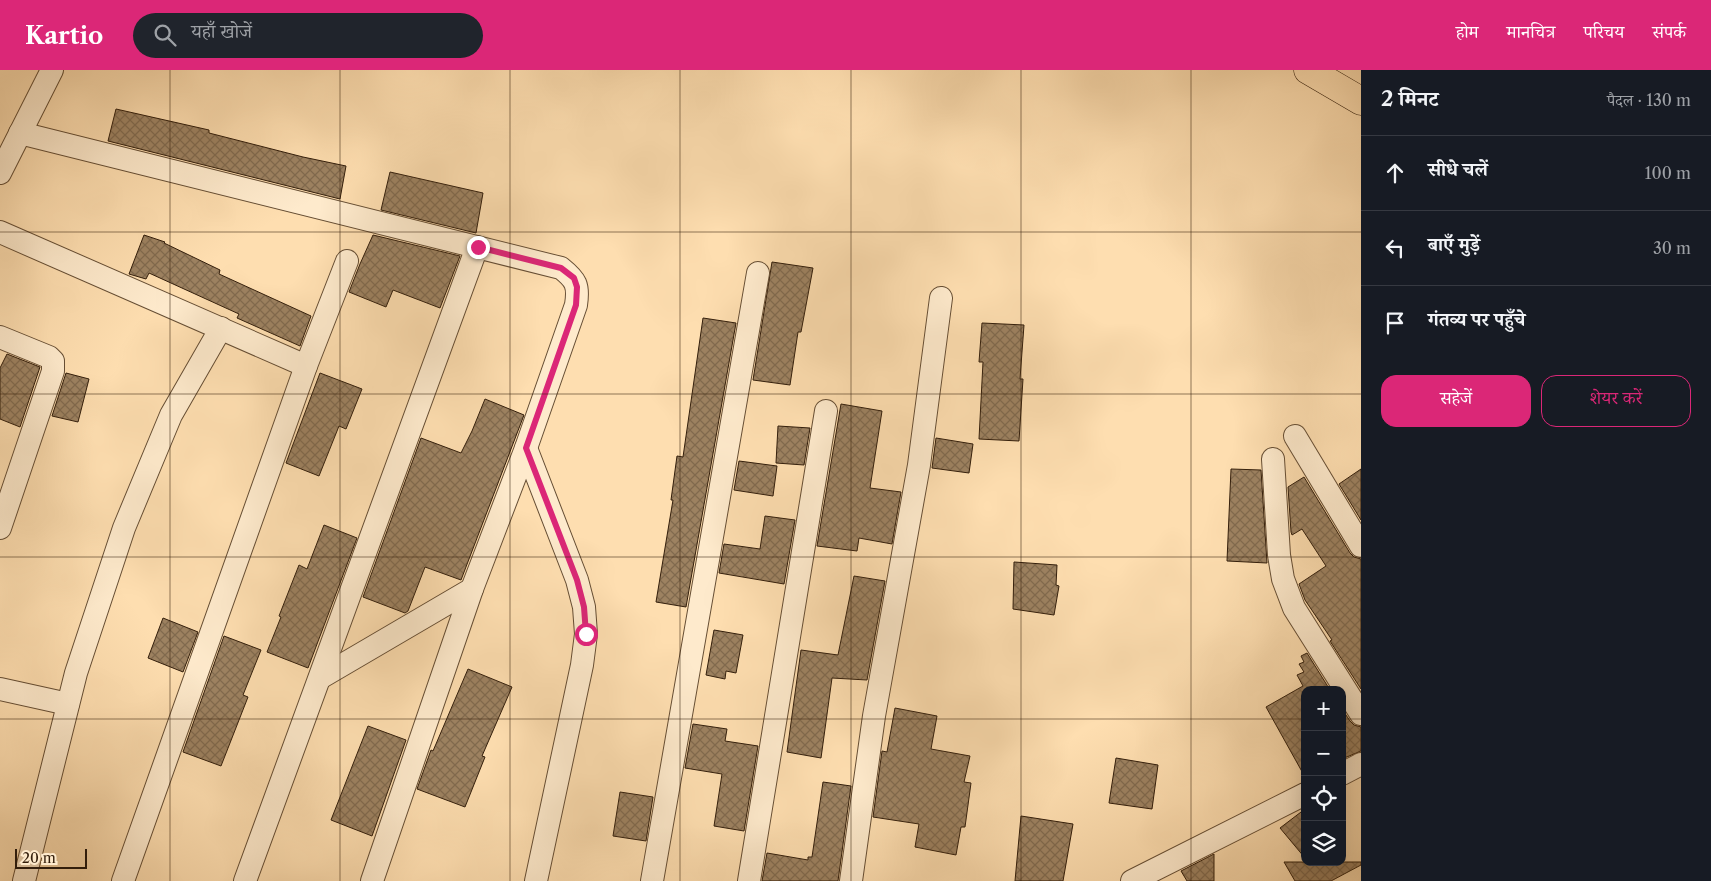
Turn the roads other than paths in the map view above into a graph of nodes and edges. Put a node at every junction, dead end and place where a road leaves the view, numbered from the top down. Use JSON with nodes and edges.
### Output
{"nodes":[{"id":1,"x":52,"y":70,"type":"edge"},
{"id":2,"x":1308,"y":70,"type":"edge"},
{"id":3,"x":1361,"y":101,"type":"edge"},
{"id":4,"x":20,"y":133,"type":"junction"},
{"id":5,"x":0,"y":173,"type":"edge"},
{"id":6,"x":0,"y":232,"type":"edge"},
{"id":7,"x":478,"y":247,"type":"junction"},
{"id":8,"x":347,"y":261,"type":"dead end"},
{"id":9,"x":758,"y":273,"type":"dead end"},
{"id":10,"x":941,"y":298,"type":"dead end"},
{"id":11,"x":221,"y":328,"type":"junction"},
{"id":12,"x":0,"y":337,"type":"edge"},
{"id":13,"x":306,"y":366,"type":"junction"},
{"id":14,"x":826,"y":411,"type":"dead end"},
{"id":15,"x":1295,"y":436,"type":"dead end"},
{"id":16,"x":526,"y":448,"type":"junction"},
{"id":17,"x":1273,"y":459,"type":"dead end"},
{"id":18,"x":0,"y":528,"type":"edge"},
{"id":19,"x":1361,"y":546,"type":"edge"},
{"id":20,"x":472,"y":589,"type":"junction"},
{"id":21,"x":320,"y":678,"type":"junction"},
{"id":22,"x":0,"y":689,"type":"edge"},
{"id":23,"x":68,"y":704,"type":"junction"},
{"id":24,"x":1361,"y":714,"type":"edge"},
{"id":25,"x":1361,"y":764,"type":"edge"},
{"id":26,"x":1346,"y":772,"type":"edge"},
{"id":27,"x":1301,"y":796,"type":"edge"},
{"id":28,"x":377,"y":880,"type":"edge"},
{"id":29,"x":24,"y":881,"type":"edge"},
{"id":30,"x":123,"y":881,"type":"edge"},
{"id":31,"x":245,"y":881,"type":"edge"},
{"id":32,"x":536,"y":881,"type":"edge"},
{"id":33,"x":652,"y":881,"type":"edge"},
{"id":34,"x":749,"y":881,"type":"edge"},
{"id":35,"x":851,"y":881,"type":"edge"},
{"id":36,"x":1132,"y":881,"type":"edge"}],
"edges":[{"from":1,"to":4,"type":"street"},
{"from":2,"to":3,"type":"highway"},
{"from":4,"to":5,"type":"street"},
{"from":4,"to":7,"type":"street"},
{"from":6,"to":11,"type":"street"},
{"from":7,"to":16,"type":"street"},
{"from":7,"to":21,"type":"street"},
{"from":8,"to":13,"type":"street"},
{"from":9,"to":33,"type":"street"},
{"from":10,"to":35,"type":"street"},
{"from":11,"to":13,"type":"street"},
{"from":11,"to":23,"type":"street"},
{"from":12,"to":18,"type":"street"},
{"from":13,"to":30,"type":"street"},
{"from":14,"to":34,"type":"street"},
{"from":15,"to":19,"type":"street"},
{"from":16,"to":20,"type":"street"},
{"from":16,"to":32,"type":"street"},
{"from":17,"to":24,"type":"street"},
{"from":20,"to":21,"type":"street"},
{"from":20,"to":28,"type":"street"},
{"from":21,"to":31,"type":"street"},
{"from":22,"to":23,"type":"street"},
{"from":23,"to":29,"type":"street"},
{"from":25,"to":26,"type":"street"},
{"from":27,"to":36,"type":"street"}]}
